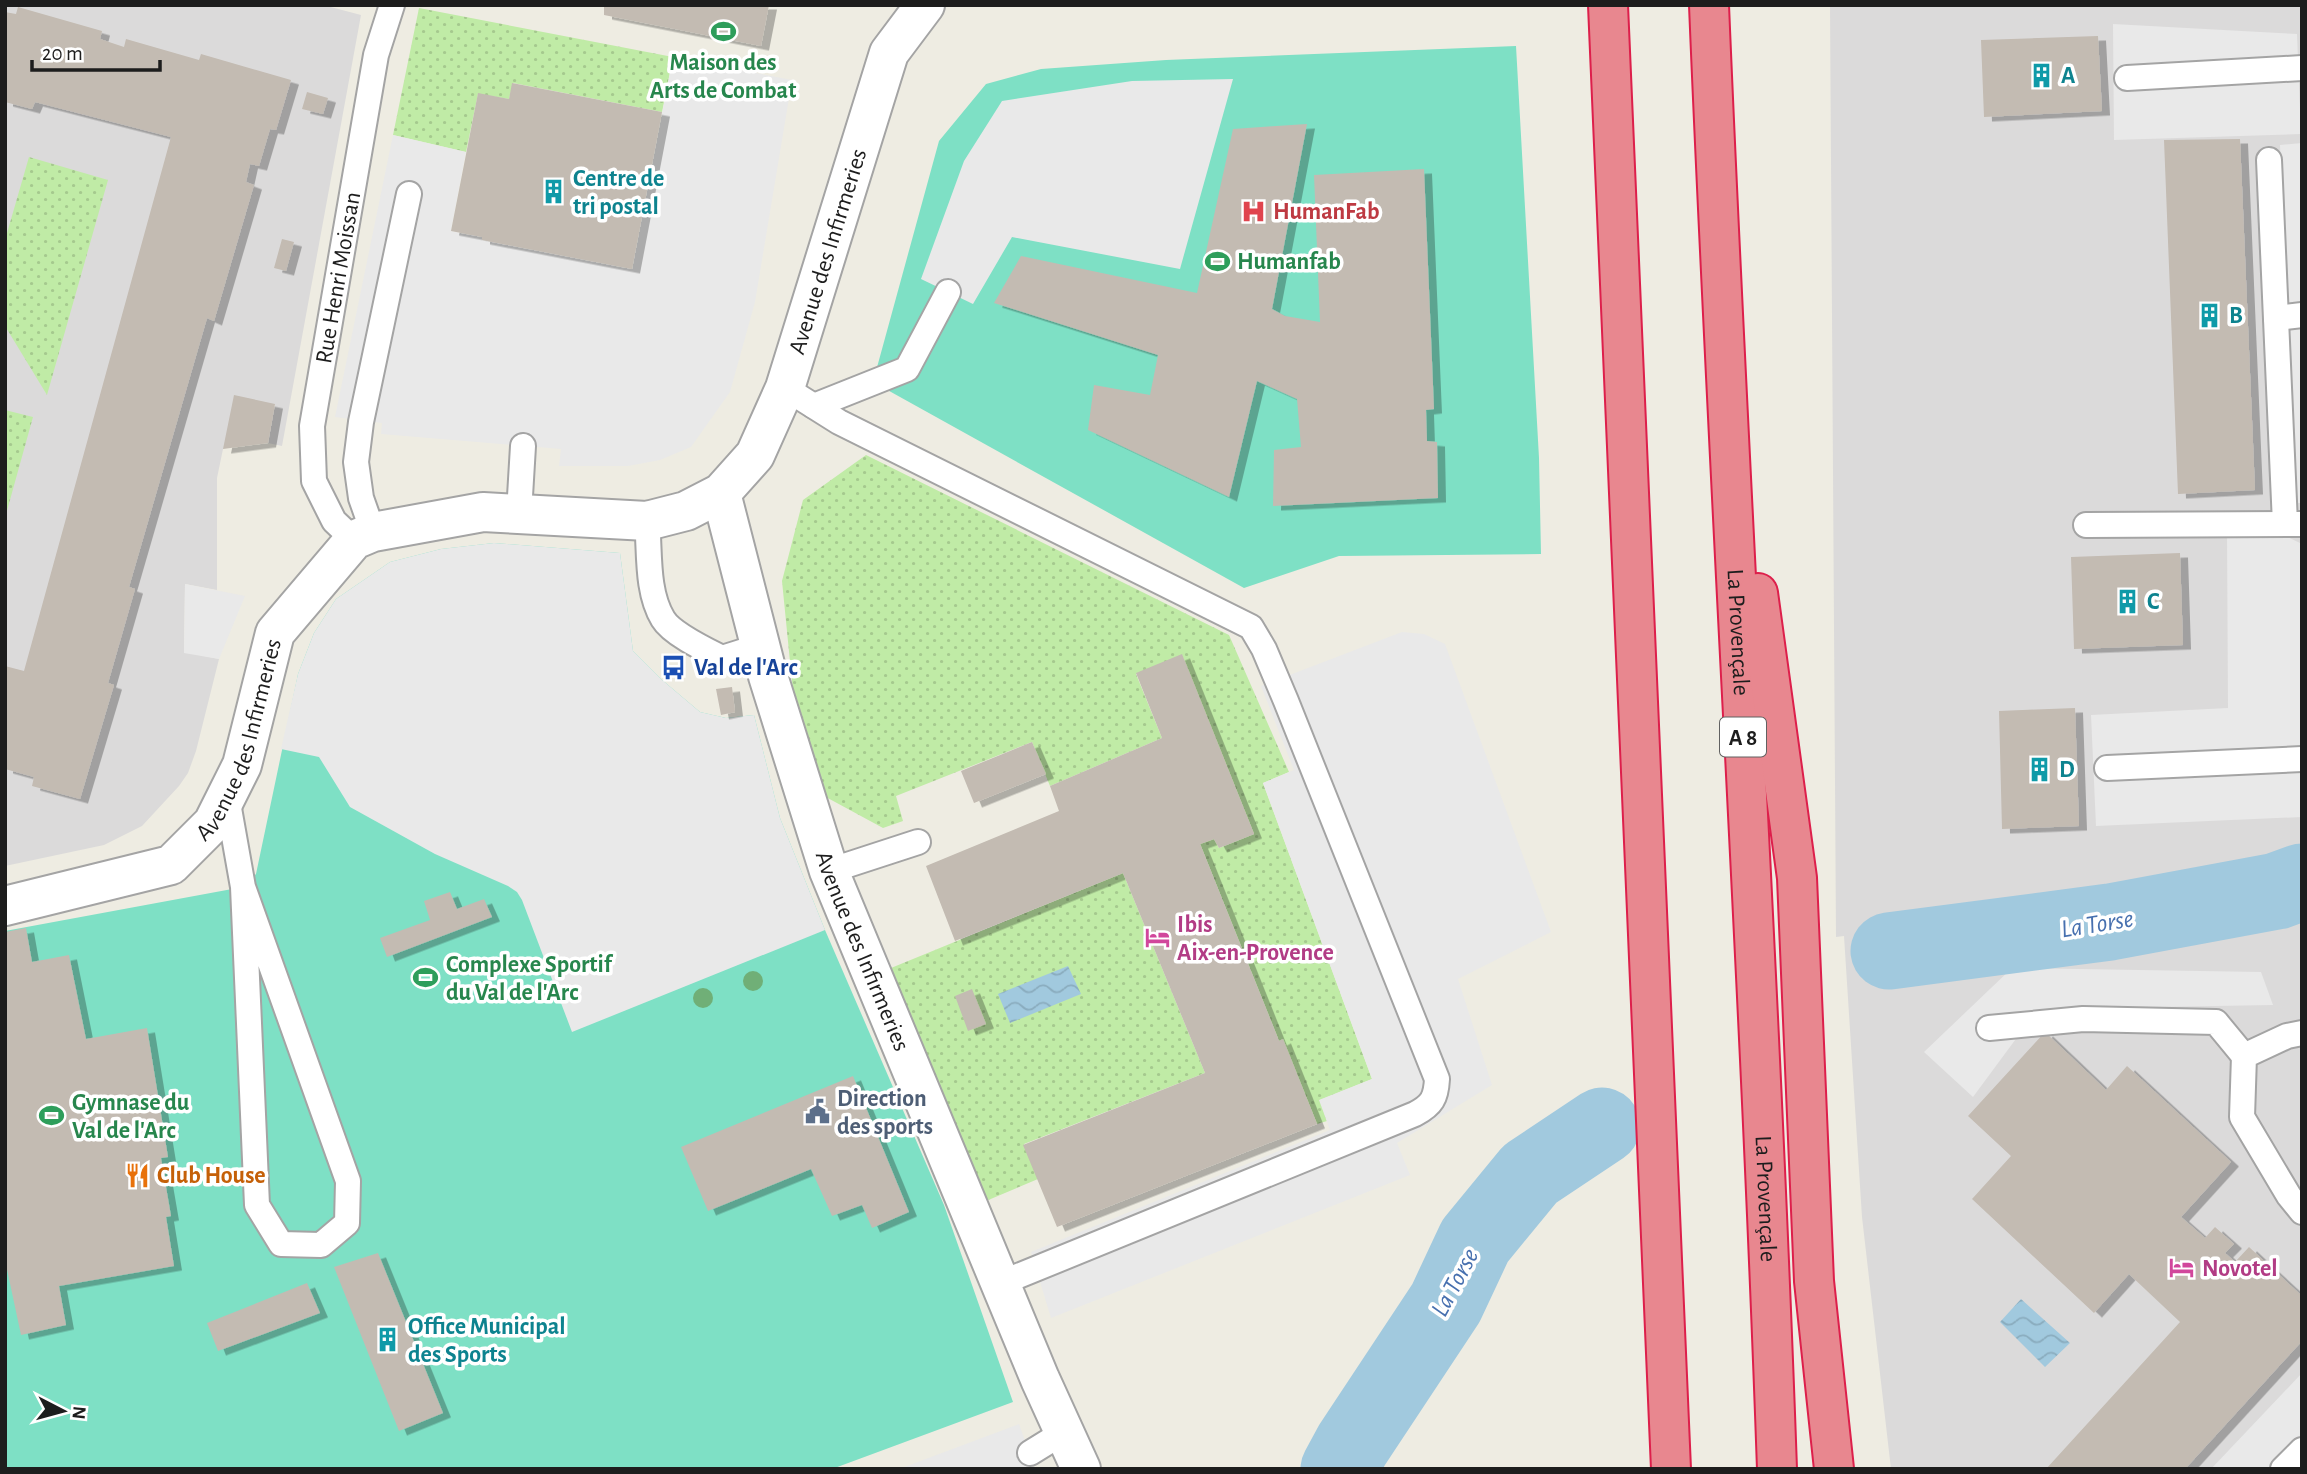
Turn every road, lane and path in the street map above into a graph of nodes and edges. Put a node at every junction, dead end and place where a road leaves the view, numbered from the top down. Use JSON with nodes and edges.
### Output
{"nodes":[{"id":1,"x":392,"y":5,"type":"edge"},
{"id":2,"x":925,"y":5,"type":"edge"},
{"id":3,"x":1608,"y":5,"type":"edge"},
{"id":4,"x":1709,"y":5,"type":"edge"},
{"id":5,"x":2302,"y":68,"type":"edge"},
{"id":6,"x":2127,"y":78,"type":"dead end"},
{"id":7,"x":2269,"y":160,"type":"dead end"},
{"id":8,"x":409,"y":194,"type":"dead end"},
{"id":9,"x":948,"y":292,"type":"dead end"},
{"id":10,"x":2302,"y":315,"type":"edge"},
{"id":11,"x":2276,"y":318,"type":"junction"},
{"id":12,"x":1723,"y":328,"type":"junction"},
{"id":13,"x":800,"y":397,"type":"junction"},
{"id":14,"x":523,"y":446,"type":"dead end"},
{"id":15,"x":721,"y":493,"type":"junction"},
{"id":16,"x":519,"y":513,"type":"junction"},
{"id":17,"x":647,"y":520,"type":"junction"},
{"id":18,"x":2294,"y":524,"type":"edge"},
{"id":19,"x":2086,"y":525,"type":"dead end"},
{"id":20,"x":364,"y":536,"type":"junction"},
{"id":21,"x":760,"y":646,"type":"junction"},
{"id":22,"x":2302,"y":759,"type":"edge"},
{"id":23,"x":2107,"y":768,"type":"dead end"},
{"id":24,"x":228,"y":797,"type":"junction"},
{"id":25,"x":918,"y":842,"type":"dead end"},
{"id":26,"x":829,"y":872,"type":"junction"},
{"id":27,"x":243,"y":887,"type":"junction"},
{"id":28,"x":5,"y":906,"type":"edge"},
{"id":29,"x":1989,"y":1028,"type":"dead end"},
{"id":30,"x":2302,"y":1033,"type":"edge"},
{"id":31,"x":2244,"y":1056,"type":"junction"},
{"id":32,"x":2302,"y":1212,"type":"edge"},
{"id":33,"x":1001,"y":1283,"type":"junction"},
{"id":34,"x":1064,"y":1432,"type":"junction"},
{"id":35,"x":2302,"y":1450,"type":"edge"},
{"id":36,"x":1030,"y":1453,"type":"dead end"},
{"id":37,"x":1081,"y":1469,"type":"edge"},
{"id":38,"x":1669,"y":1469,"type":"edge"},
{"id":39,"x":1777,"y":1469,"type":"edge"},
{"id":40,"x":1834,"y":1469,"type":"edge"},
{"id":41,"x":2283,"y":1469,"type":"edge"}],
"edges":[{"from":1,"to":20,"type":"lane","name":"Rue Henri Moissan"},
{"from":2,"to":13,"type":"street","name":"Avenue des Infirmeries"},
{"from":3,"to":38,"type":"highway"},
{"from":4,"to":12,"type":"highway","name":"La Provençale","number":"A 8"},
{"from":5,"to":6,"type":"lane"},
{"from":7,"to":11,"type":"lane"},
{"from":8,"to":20,"type":"lane"},
{"from":9,"to":13,"type":"lane"},
{"from":10,"to":11,"type":"lane"},
{"from":11,"to":18,"type":"lane"},
{"from":12,"to":39,"type":"highway","name":"La Provençale","number":"A 8"},
{"from":12,"to":40,"type":"highway"},
{"from":13,"to":15,"type":"street","name":"Avenue des Infirmeries"},
{"from":13,"to":33,"type":"lane"},
{"from":14,"to":16,"type":"lane"},
{"from":15,"to":17,"type":"street","name":"Avenue des Infirmeries"},
{"from":15,"to":21,"type":"street","name":"Avenue des Infirmeries"},
{"from":16,"to":17,"type":"street","name":"Avenue des Infirmeries"},
{"from":16,"to":20,"type":"street","name":"Avenue des Infirmeries"},
{"from":17,"to":21,"type":"lane"},
{"from":18,"to":19,"type":"lane"},
{"from":20,"to":24,"type":"street","name":"Avenue des Infirmeries"},
{"from":21,"to":26,"type":"street","name":"Avenue des Infirmeries"},
{"from":22,"to":23,"type":"lane"},
{"from":24,"to":27,"type":"lane"},
{"from":24,"to":28,"type":"street","name":"Avenue des Infirmeries"},
{"from":25,"to":26,"type":"lane"},
{"from":26,"to":33,"type":"street","name":"Avenue des Infirmeries"},
{"from":27,"to":27,"type":"lane"},
{"from":29,"to":31,"type":"lane"},
{"from":30,"to":31,"type":"lane"},
{"from":31,"to":32,"type":"lane"},
{"from":33,"to":34,"type":"street","name":"Avenue des Infirmeries"},
{"from":34,"to":36,"type":"lane"},
{"from":34,"to":37,"type":"street","name":"Avenue des Infirmeries"},
{"from":35,"to":41,"type":"lane"}]}
